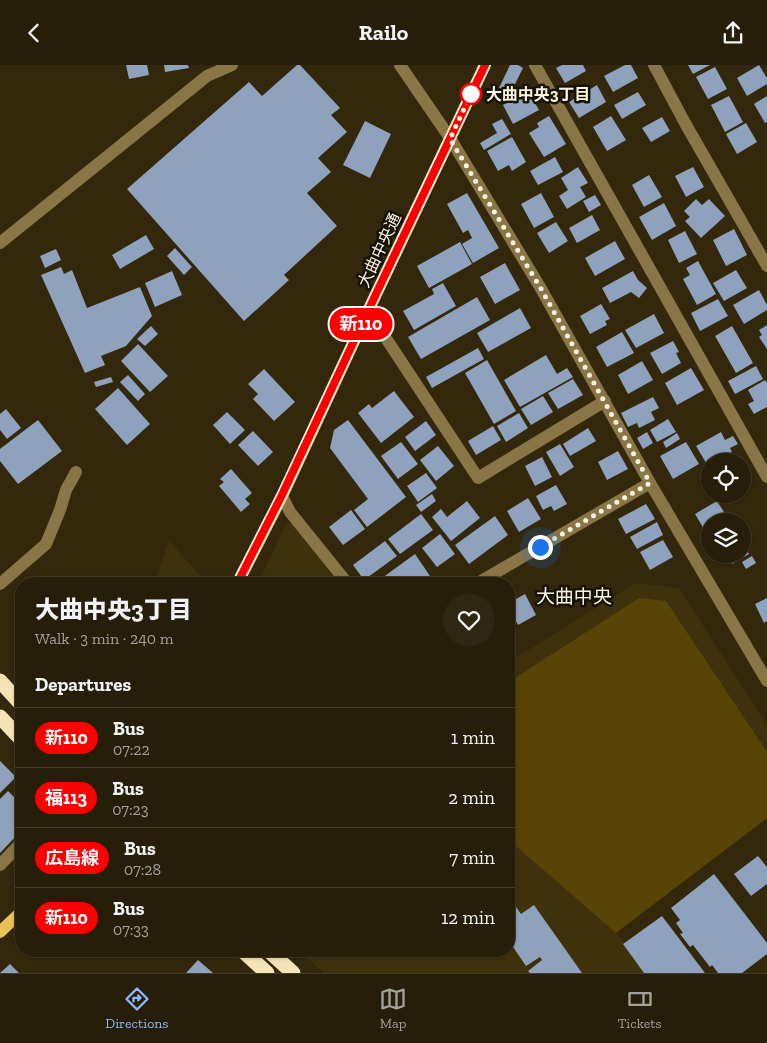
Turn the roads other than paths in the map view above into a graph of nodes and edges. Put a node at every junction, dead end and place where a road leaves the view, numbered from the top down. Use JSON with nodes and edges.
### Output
{"nodes":[{"id":1,"x":232,"y":65,"type":"edge"},
{"id":2,"x":400,"y":65,"type":"edge"},
{"id":3,"x":486,"y":65,"type":"edge"},
{"id":4,"x":535,"y":65,"type":"edge"},
{"id":5,"x":654,"y":65,"type":"edge"},
{"id":6,"x":207,"y":71,"type":"edge"},
{"id":7,"x":450,"y":139,"type":"junction"},
{"id":8,"x":0,"y":243,"type":"edge"},
{"id":9,"x":767,"y":266,"type":"edge"},
{"id":10,"x":368,"y":311,"type":"junction"},
{"id":11,"x":605,"y":401,"type":"junction"},
{"id":12,"x":76,"y":472,"type":"dead end"},
{"id":13,"x":767,"y":477,"type":"edge"},
{"id":14,"x":650,"y":483,"type":"junction"},
{"id":15,"x":282,"y":495,"type":"junction"},
{"id":16,"x":241,"y":577,"type":"edge"},
{"id":17,"x":342,"y":577,"type":"edge"},
{"id":18,"x":488,"y":577,"type":"edge"},
{"id":19,"x":0,"y":584,"type":"edge"},
{"id":20,"x":0,"y":681,"type":"edge"},
{"id":21,"x":767,"y":681,"type":"edge"},
{"id":22,"x":15,"y":697,"type":"edge"},
{"id":23,"x":0,"y":717,"type":"edge"},
{"id":24,"x":15,"y":733,"type":"edge"},
{"id":25,"x":15,"y":849,"type":"edge"},
{"id":26,"x":0,"y":865,"type":"edge"},
{"id":27,"x":15,"y":918,"type":"edge"},
{"id":28,"x":0,"y":933,"type":"edge"},
{"id":29,"x":249,"y":957,"type":"edge"},
{"id":30,"x":275,"y":957,"type":"edge"},
{"id":31,"x":266,"y":973,"type":"edge"},
{"id":32,"x":293,"y":973,"type":"edge"}],
"edges":[{"from":1,"to":6,"type":"street"},
{"from":2,"to":7,"type":"street"},
{"from":3,"to":7,"type":"main road","name":"大曲中央通"},
{"from":4,"to":13,"type":"street"},
{"from":5,"to":9,"type":"street"},
{"from":6,"to":8,"type":"street"},
{"from":7,"to":10,"type":"main road","name":"大曲中央通"},
{"from":7,"to":11,"type":"street"},
{"from":10,"to":11,"type":"street"},
{"from":10,"to":15,"type":"main road","name":"大曲中央通"},
{"from":11,"to":14,"type":"street"},
{"from":12,"to":19,"type":"street"},
{"from":14,"to":18,"type":"street"},
{"from":14,"to":21,"type":"street"},
{"from":15,"to":16,"type":"main road","name":"大曲中央通"},
{"from":15,"to":17,"type":"street"},
{"from":20,"to":22,"type":"highway"},
{"from":23,"to":24,"type":"highway"},
{"from":25,"to":26,"type":"street"},
{"from":27,"to":28,"type":"main road"},
{"from":29,"to":31,"type":"highway"},
{"from":30,"to":32,"type":"highway"}]}
